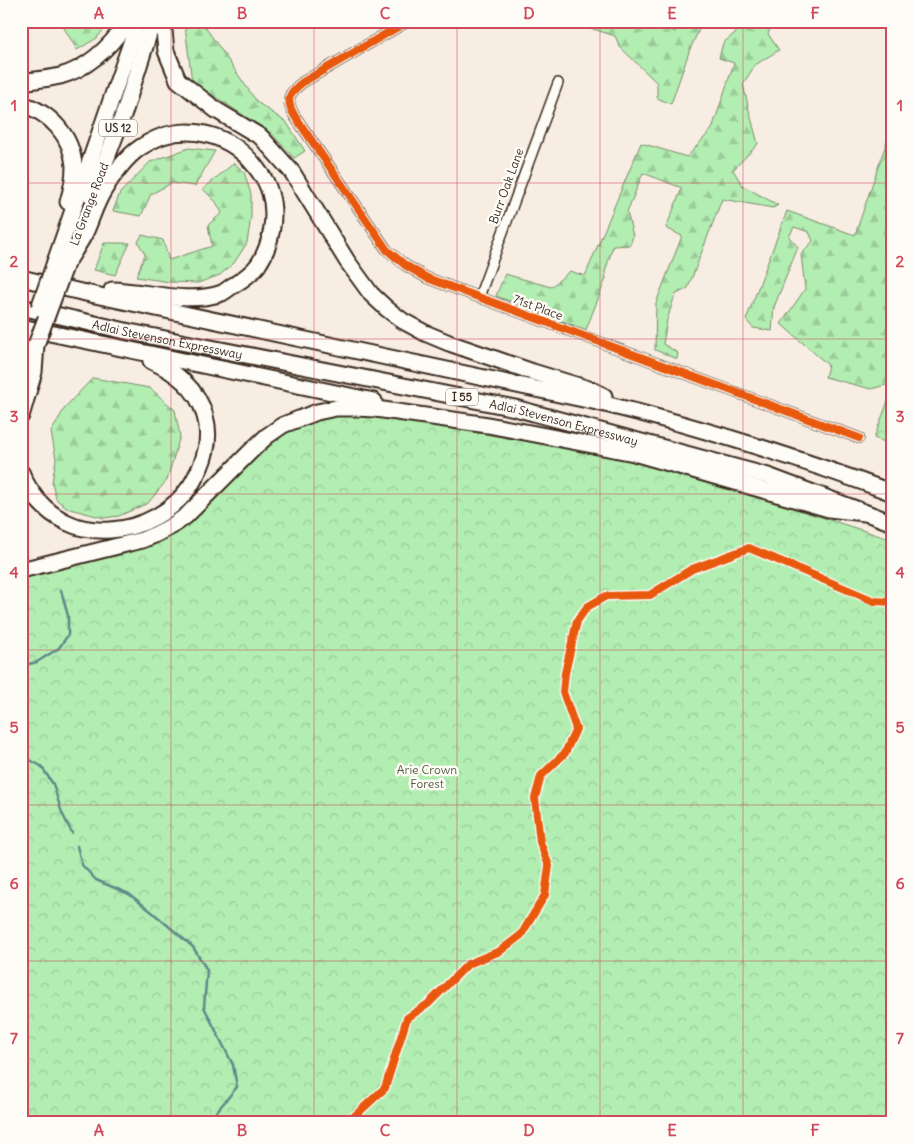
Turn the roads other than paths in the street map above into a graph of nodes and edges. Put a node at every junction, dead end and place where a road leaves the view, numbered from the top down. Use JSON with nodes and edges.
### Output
{"nodes":[{"id":1,"x":128,"y":21,"type":"edge"},
{"id":2,"x":137,"y":21,"type":"edge"},
{"id":3,"x":153,"y":21,"type":"edge"},
{"id":4,"x":163,"y":21,"type":"edge"},
{"id":5,"x":408,"y":21,"type":"edge"},
{"id":6,"x":21,"y":82,"type":"edge"},
{"id":7,"x":558,"y":83,"type":"dead end"},
{"id":8,"x":21,"y":104,"type":"edge"},
{"id":9,"x":72,"y":232,"type":"junction"},
{"id":10,"x":21,"y":278,"type":"edge"},
{"id":11,"x":81,"y":292,"type":"junction"},
{"id":12,"x":479,"y":297,"type":"junction"},
{"id":13,"x":21,"y":307,"type":"edge"},
{"id":14,"x":21,"y":327,"type":"edge"},
{"id":15,"x":100,"y":344,"type":"junction"},
{"id":16,"x":26,"y":348,"type":"edge"},
{"id":17,"x":30,"y":371,"type":"junction"},
{"id":18,"x":21,"y":385,"type":"edge"},
{"id":19,"x":642,"y":412,"type":"junction"},
{"id":20,"x":21,"y":416,"type":"edge"},
{"id":21,"x":488,"y":425,"type":"junction"},
{"id":22,"x":859,"y":438,"type":"dead end"},
{"id":23,"x":21,"y":472,"type":"edge"},
{"id":24,"x":893,"y":493,"type":"edge"},
{"id":25,"x":865,"y":512,"type":"junction"},
{"id":26,"x":893,"y":523,"type":"edge"},
{"id":27,"x":21,"y":570,"type":"edge"}],
"edges":[{"from":1,"to":6,"type":"highway"},
{"from":2,"to":9,"type":"highway","name":"La Grange Road","number":"US 12"},
{"from":3,"to":9,"type":"highway","name":"La Grange Road","number":"US 12"},
{"from":4,"to":19,"type":"highway"},
{"from":5,"to":12,"type":"street","name":"71st Place"},
{"from":7,"to":12,"type":"street","name":"Burr Oak Lane"},
{"from":8,"to":9,"type":"highway"},
{"from":9,"to":11,"type":"highway"},
{"from":9,"to":16,"type":"highway","name":"La Grange Road","number":"US 12","bridge":true},
{"from":10,"to":11,"type":"highway","name":"Adlai Stevenson Expressway","number":"I 55"},
{"from":11,"to":19,"type":"highway","name":"Adlai Stevenson Expressway","number":"I 55"},
{"from":12,"to":22,"type":"street","name":"71st Place"},
{"from":13,"to":25,"type":"highway","name":"Adlai Stevenson Expressway","number":"I 55"},
{"from":14,"to":15,"type":"highway"},
{"from":15,"to":21,"type":"highway"},
{"from":15,"to":23,"type":"highway"},
{"from":16,"to":17,"type":"highway","name":"La Grange Road"},
{"from":17,"to":18,"type":"main road"},
{"from":17,"to":20,"type":"highway","name":"La Grange Road"},
{"from":19,"to":24,"type":"highway","name":"Adlai Stevenson Expressway","number":"I 55"},
{"from":21,"to":25,"type":"highway"},
{"from":21,"to":27,"type":"highway"},
{"from":25,"to":26,"type":"highway","name":"Adlai Stevenson Expressway","number":"I 55"}]}
